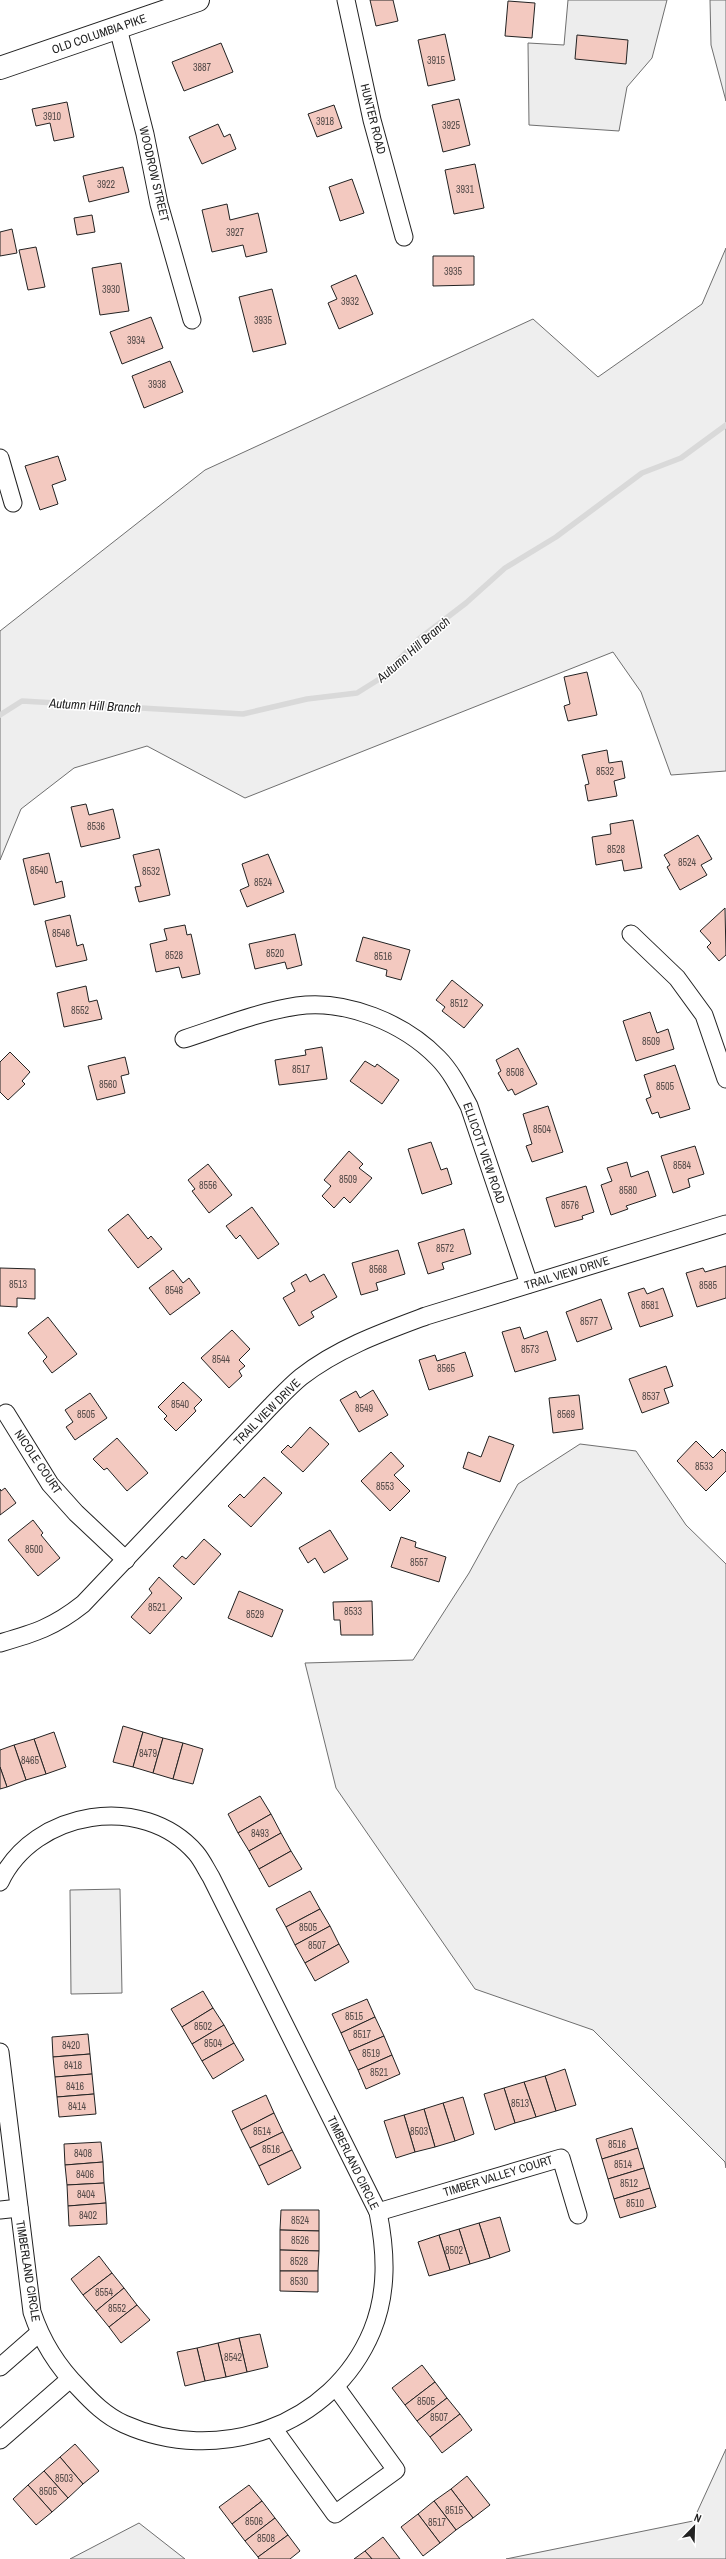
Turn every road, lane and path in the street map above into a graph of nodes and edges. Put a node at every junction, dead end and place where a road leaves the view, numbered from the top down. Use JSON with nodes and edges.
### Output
{"nodes":[{"id":1,"x":198,"y":0,"type":"edge"},
{"id":2,"x":346,"y":0,"type":"edge"},
{"id":3,"x":118,"y":28,"type":"junction"},
{"id":4,"x":0,"y":68,"type":"edge"},
{"id":5,"x":404,"y":237,"type":"dead end"},
{"id":6,"x":192,"y":320,"type":"dead end"},
{"id":7,"x":0,"y":458,"type":"edge"},
{"id":8,"x":13,"y":503,"type":"dead end"},
{"id":9,"x":631,"y":934,"type":"dead end"},
{"id":10,"x":184,"y":1039,"type":"dead end"},
{"id":11,"x":726,"y":1079,"type":"edge"},
{"id":12,"x":726,"y":1224,"type":"edge"},
{"id":13,"x":529,"y":1284,"type":"junction"},
{"id":14,"x":6,"y":1413,"type":"dead end"},
{"id":15,"x":126,"y":1560,"type":"junction"},
{"id":16,"x":0,"y":1643,"type":"edge"},
{"id":17,"x":0,"y":1882,"type":"edge"},
{"id":18,"x":0,"y":2052,"type":"edge"},
{"id":19,"x":19,"y":2208,"type":"junction"},
{"id":20,"x":0,"y":2210,"type":"edge"},
{"id":21,"x":378,"y":2212,"type":"junction"},
{"id":22,"x":578,"y":2215,"type":"dead end"},
{"id":23,"x":39,"y":2333,"type":"junction"},
{"id":24,"x":0,"y":2367,"type":"edge"},
{"id":25,"x":70,"y":2379,"type":"junction"},
{"id":26,"x":336,"y":2386,"type":"junction"},
{"id":27,"x":273,"y":2428,"type":"junction"},
{"id":28,"x":0,"y":2440,"type":"edge"}],
"edges":[{"from":1,"to":3,"type":"street","name":"OLD COLUMBIA PIKE"},
{"from":2,"to":5,"type":"street","name":"HUNTER ROAD"},
{"from":3,"to":4,"type":"street","name":"OLD COLUMBIA PIKE"},
{"from":3,"to":6,"type":"street","name":"WOODROW STREET"},
{"from":7,"to":8,"type":"street"},
{"from":9,"to":11,"type":"street"},
{"from":10,"to":13,"type":"street","name":"ELLICOTT VIEW ROAD"},
{"from":12,"to":13,"type":"street","name":"TRAIL VIEW DRIVE"},
{"from":13,"to":15,"type":"street","name":"TRAIL VIEW DRIVE"},
{"from":14,"to":15,"type":"street","name":"NICOLE COURT"},
{"from":15,"to":16,"type":"street","name":"TRAIL VIEW DRIVE"},
{"from":17,"to":21,"type":"street","name":"TIMBERLAND CIRCLE"},
{"from":18,"to":19,"type":"street","name":"TIMBERLAND CIRCLE"},
{"from":19,"to":20,"type":"street","name":"TIMBERLAND CIRCLE"},
{"from":19,"to":23,"type":"street","name":"TIMBERLAND CIRCLE"},
{"from":21,"to":22,"type":"street","name":"TIMBER VALLEY COURT"},
{"from":21,"to":26,"type":"street","name":"TIMBERLAND CIRCLE"},
{"from":23,"to":24,"type":"street"},
{"from":23,"to":25,"type":"street","name":"TIMBERLAND CIRCLE"},
{"from":25,"to":27,"type":"street","name":"TIMBERLAND CIRCLE"},
{"from":25,"to":28,"type":"street"},
{"from":26,"to":27,"type":"street","name":"TIMBERLAND CIRCLE"},
{"from":26,"to":27,"type":"street"}]}
